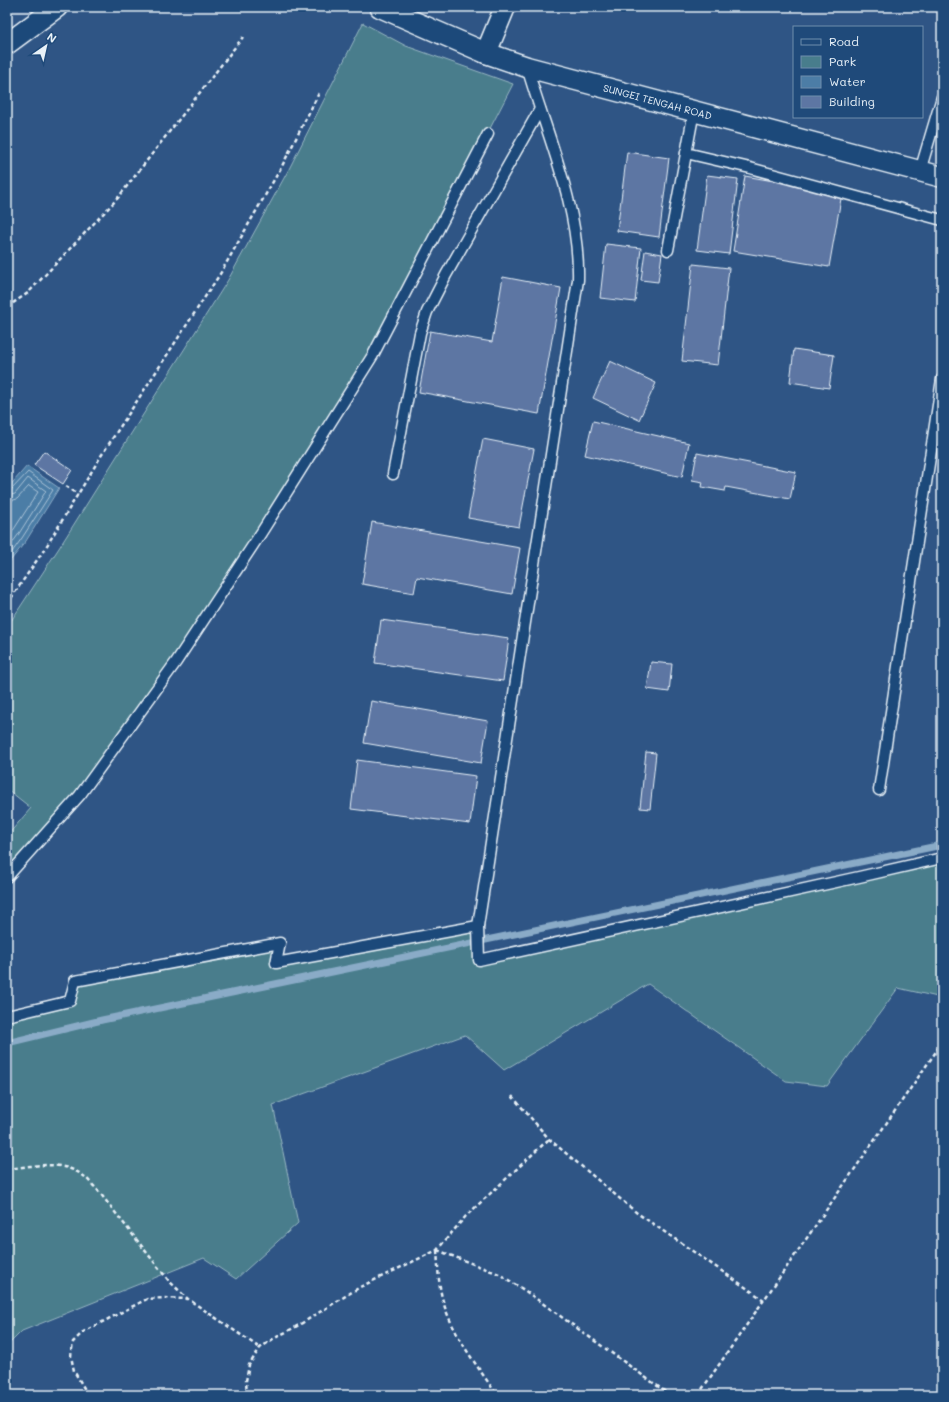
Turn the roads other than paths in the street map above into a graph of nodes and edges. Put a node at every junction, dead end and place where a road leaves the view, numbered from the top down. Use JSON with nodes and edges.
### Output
{"nodes":[{"id":1,"x":57,"y":7,"type":"edge"},
{"id":2,"x":380,"y":7,"type":"edge"},
{"id":3,"x":505,"y":7,"type":"edge"},
{"id":4,"x":7,"y":44,"type":"edge"},
{"id":5,"x":486,"y":54,"type":"junction"},
{"id":6,"x":527,"y":68,"type":"junction"},
{"id":7,"x":942,"y":97,"type":"edge"},
{"id":8,"x":540,"y":109,"type":"junction"},
{"id":9,"x":694,"y":111,"type":"junction"},
{"id":10,"x":488,"y":134,"type":"dead end"},
{"id":11,"x":686,"y":153,"type":"junction"},
{"id":12,"x":920,"y":171,"type":"junction"},
{"id":13,"x":942,"y":177,"type":"edge"},
{"id":14,"x":942,"y":220,"type":"edge"},
{"id":15,"x":668,"y":250,"type":"dead end"},
{"id":16,"x":942,"y":379,"type":"edge"},
{"id":17,"x":393,"y":474,"type":"dead end"},
{"id":18,"x":879,"y":790,"type":"dead end"},
{"id":19,"x":942,"y":858,"type":"edge"},
{"id":20,"x":7,"y":877,"type":"edge"},
{"id":21,"x":478,"y":926,"type":"junction"},
{"id":22,"x":7,"y":1016,"type":"edge"}],
"edges":[{"from":1,"to":4,"type":"street"},
{"from":2,"to":5,"type":"street","name":"SUNGEI TENGAH ROAD"},
{"from":3,"to":5,"type":"street"},
{"from":5,"to":6,"type":"street","name":"SUNGEI TENGAH ROAD"},
{"from":6,"to":8,"type":"lane"},
{"from":6,"to":9,"type":"street","name":"SUNGEI TENGAH ROAD"},
{"from":7,"to":12,"type":"lane"},
{"from":8,"to":17,"type":"lane"},
{"from":8,"to":21,"type":"lane"},
{"from":9,"to":11,"type":"lane"},
{"from":9,"to":12,"type":"street","name":"SUNGEI TENGAH ROAD"},
{"from":10,"to":20,"type":"lane"},
{"from":11,"to":14,"type":"lane"},
{"from":11,"to":15,"type":"lane"},
{"from":12,"to":13,"type":"street","name":"SUNGEI TENGAH ROAD"},
{"from":16,"to":18,"type":"lane"},
{"from":19,"to":21,"type":"lane"},
{"from":21,"to":22,"type":"lane"}]}
